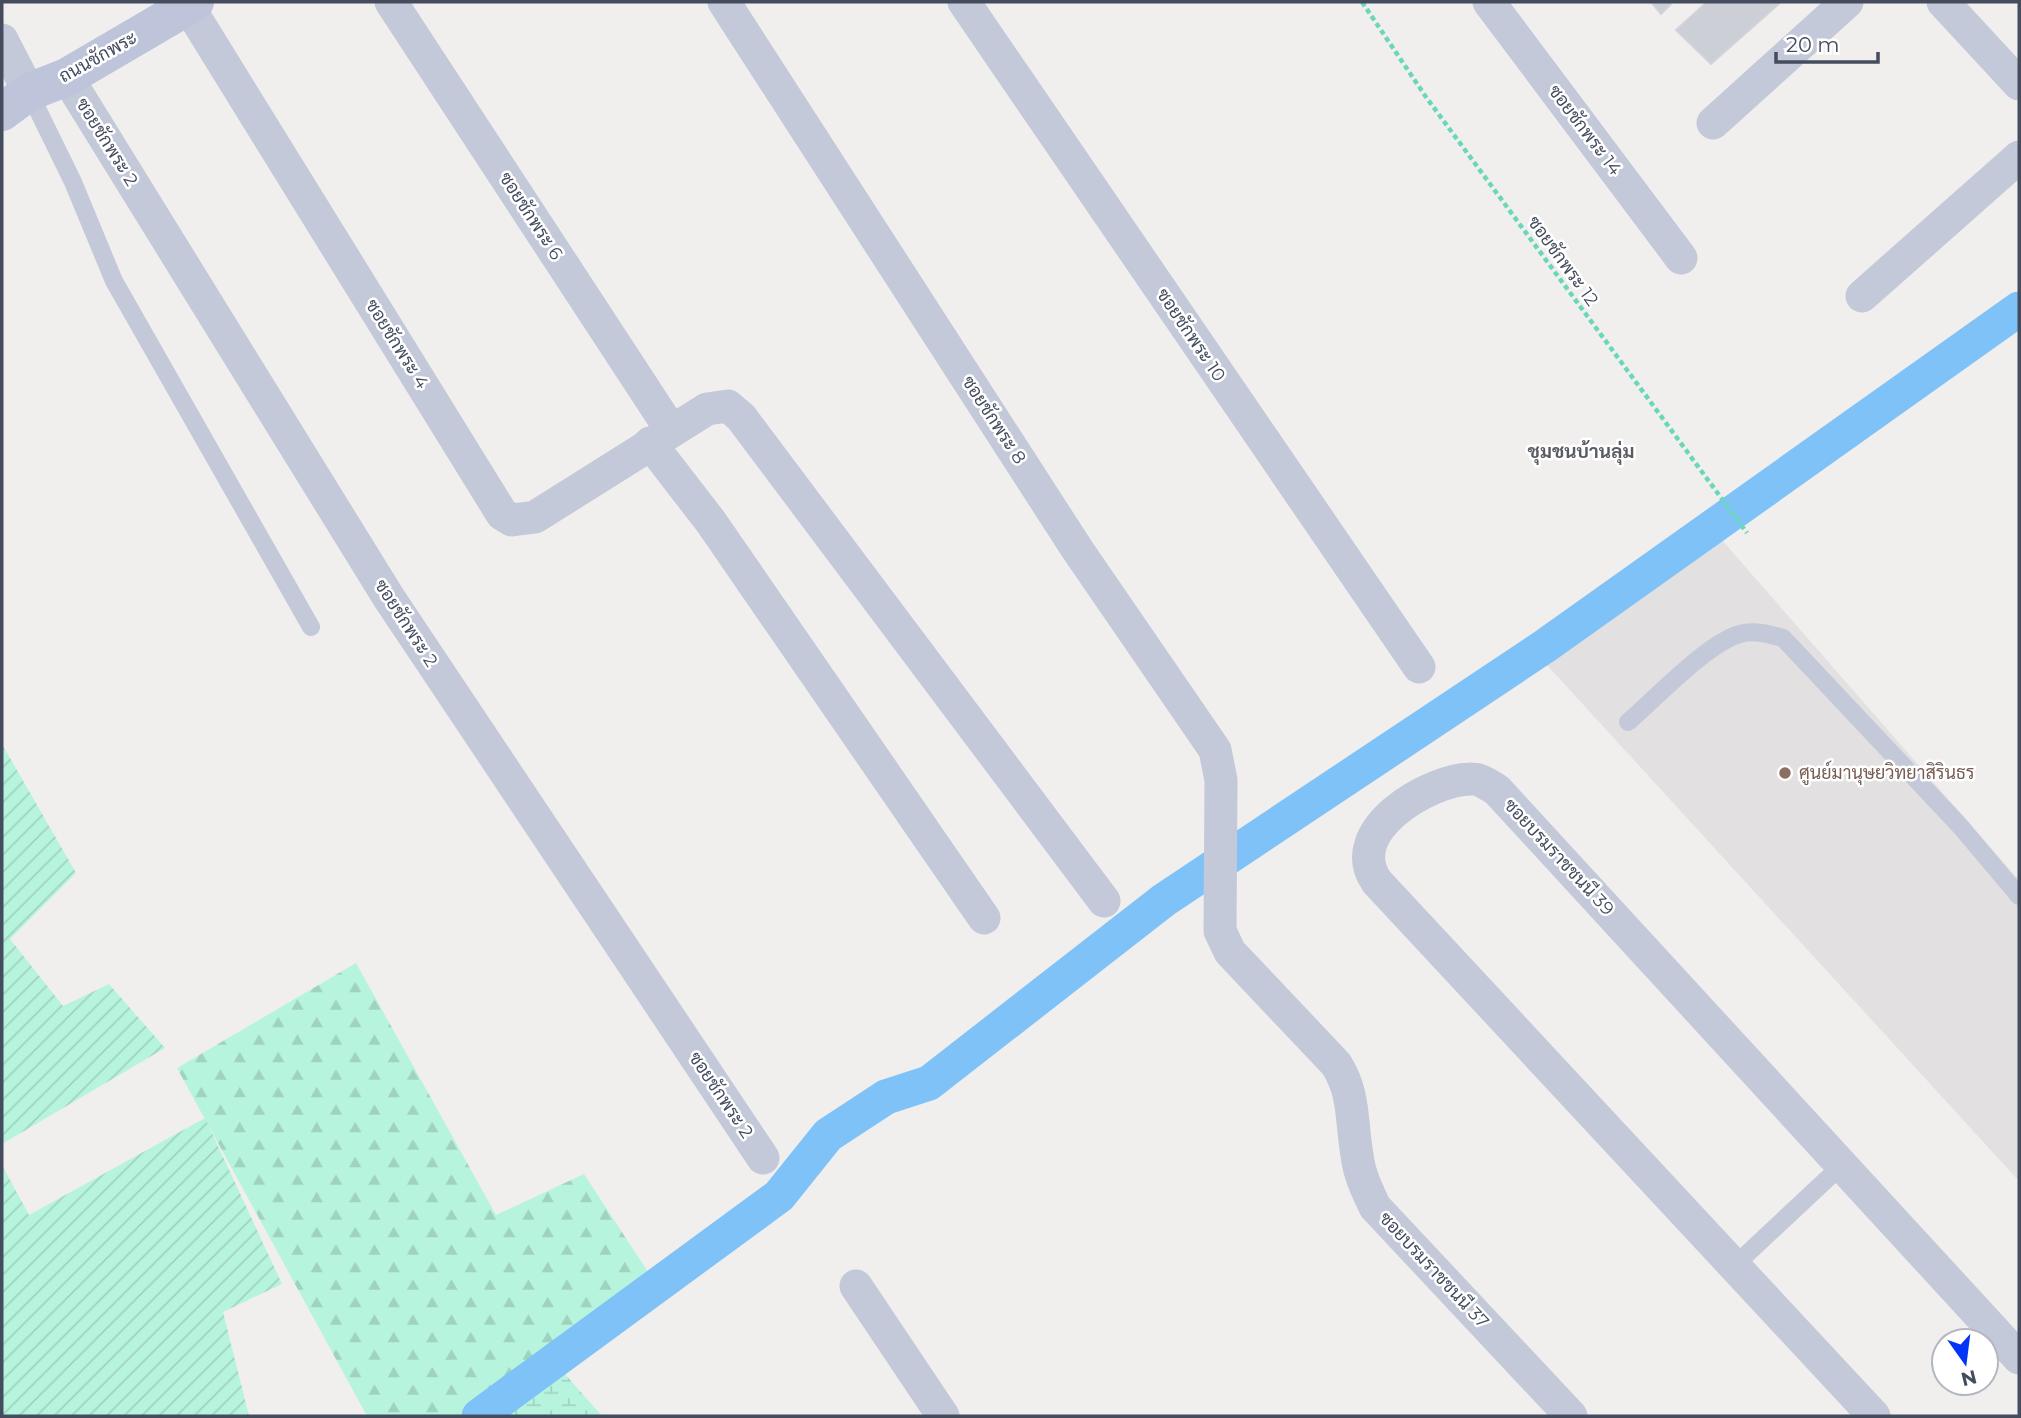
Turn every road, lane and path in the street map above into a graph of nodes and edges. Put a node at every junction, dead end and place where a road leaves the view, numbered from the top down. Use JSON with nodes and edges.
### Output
{"nodes":[{"id":1,"x":391,"y":2,"type":"edge"},
{"id":2,"x":724,"y":2,"type":"edge"},
{"id":3,"x":964,"y":2,"type":"edge"},
{"id":4,"x":1362,"y":2,"type":"edge"},
{"id":5,"x":1489,"y":2,"type":"edge"},
{"id":6,"x":1847,"y":2,"type":"edge"},
{"id":7,"x":1943,"y":2,"type":"edge"},
{"id":8,"x":192,"y":4,"type":"edge"},
{"id":9,"x":2,"y":40,"type":"edge"},
{"id":10,"x":67,"y":77,"type":"junction"},
{"id":11,"x":2019,"y":84,"type":"edge"},
{"id":12,"x":15,"y":102,"type":"edge"},
{"id":13,"x":1713,"y":123,"type":"dead end"},
{"id":14,"x":2019,"y":157,"type":"edge"},
{"id":15,"x":1681,"y":258,"type":"dead end"},
{"id":16,"x":1862,"y":296,"type":"dead end"},
{"id":17,"x":661,"y":437,"type":"junction"},
{"id":18,"x":1747,"y":533,"type":"dead end"},
{"id":19,"x":311,"y":626,"type":"dead end"},
{"id":20,"x":1419,"y":667,"type":"dead end"},
{"id":21,"x":1628,"y":722,"type":"dead end"},
{"id":22,"x":1221,"y":851,"type":"joint"},
{"id":23,"x":2019,"y":896,"type":"edge"},
{"id":24,"x":1104,"y":901,"type":"dead end"},
{"id":25,"x":984,"y":918,"type":"dead end"},
{"id":26,"x":763,"y":1158,"type":"dead end"},
{"id":27,"x":1842,"y":1165,"type":"junction"},
{"id":28,"x":1734,"y":1266,"type":"junction"},
{"id":29,"x":856,"y":1286,"type":"dead end"},
{"id":30,"x":2019,"y":1358,"type":"edge"},
{"id":31,"x":943,"y":1416,"type":"edge"},
{"id":32,"x":1571,"y":1416,"type":"edge"},
{"id":33,"x":1874,"y":1416,"type":"edge"}],
"edges":[{"from":1,"to":17,"type":"street","name":"ซอยชักพระ 6"},
{"from":2,"to":22,"type":"street","name":"ซอยชักพระ 8"},
{"from":3,"to":20,"type":"street","name":"ซอยชักพระ 10"},
{"from":4,"to":18,"type":"path","name":"ซอยชักพระ 12"},
{"from":5,"to":15,"type":"street","name":"ซอยชักพระ 14"},
{"from":6,"to":13,"type":"street"},
{"from":7,"to":11,"type":"street"},
{"from":8,"to":10,"type":"street","name":"ถนนชักพระ"},
{"from":8,"to":17,"type":"street","name":"ซอยชักพระ 4"},
{"from":9,"to":12,"type":"street"},
{"from":10,"to":12,"type":"street","name":"ถนนชักพระ"},
{"from":10,"to":26,"type":"street","name":"ซอยชักพระ 2"},
{"from":12,"to":19,"type":"lane"},
{"from":14,"to":16,"type":"street"},
{"from":17,"to":24,"type":"street"},
{"from":17,"to":25,"type":"street","name":"ซอยชักพระ 6"},
{"from":21,"to":23,"type":"lane"},
{"from":22,"to":32,"type":"street","name":"ซอยบรมราชชนนี 37"},
{"from":27,"to":28,"type":"lane"},
{"from":27,"to":28,"type":"street","name":"ซอยบรมราชชนนี 39"},
{"from":27,"to":30,"type":"street","name":"ซอยบรมราชชนนี 39"},
{"from":28,"to":33,"type":"street","name":"ซอยบรมราชชนนี 39"},
{"from":29,"to":31,"type":"street"}]}
